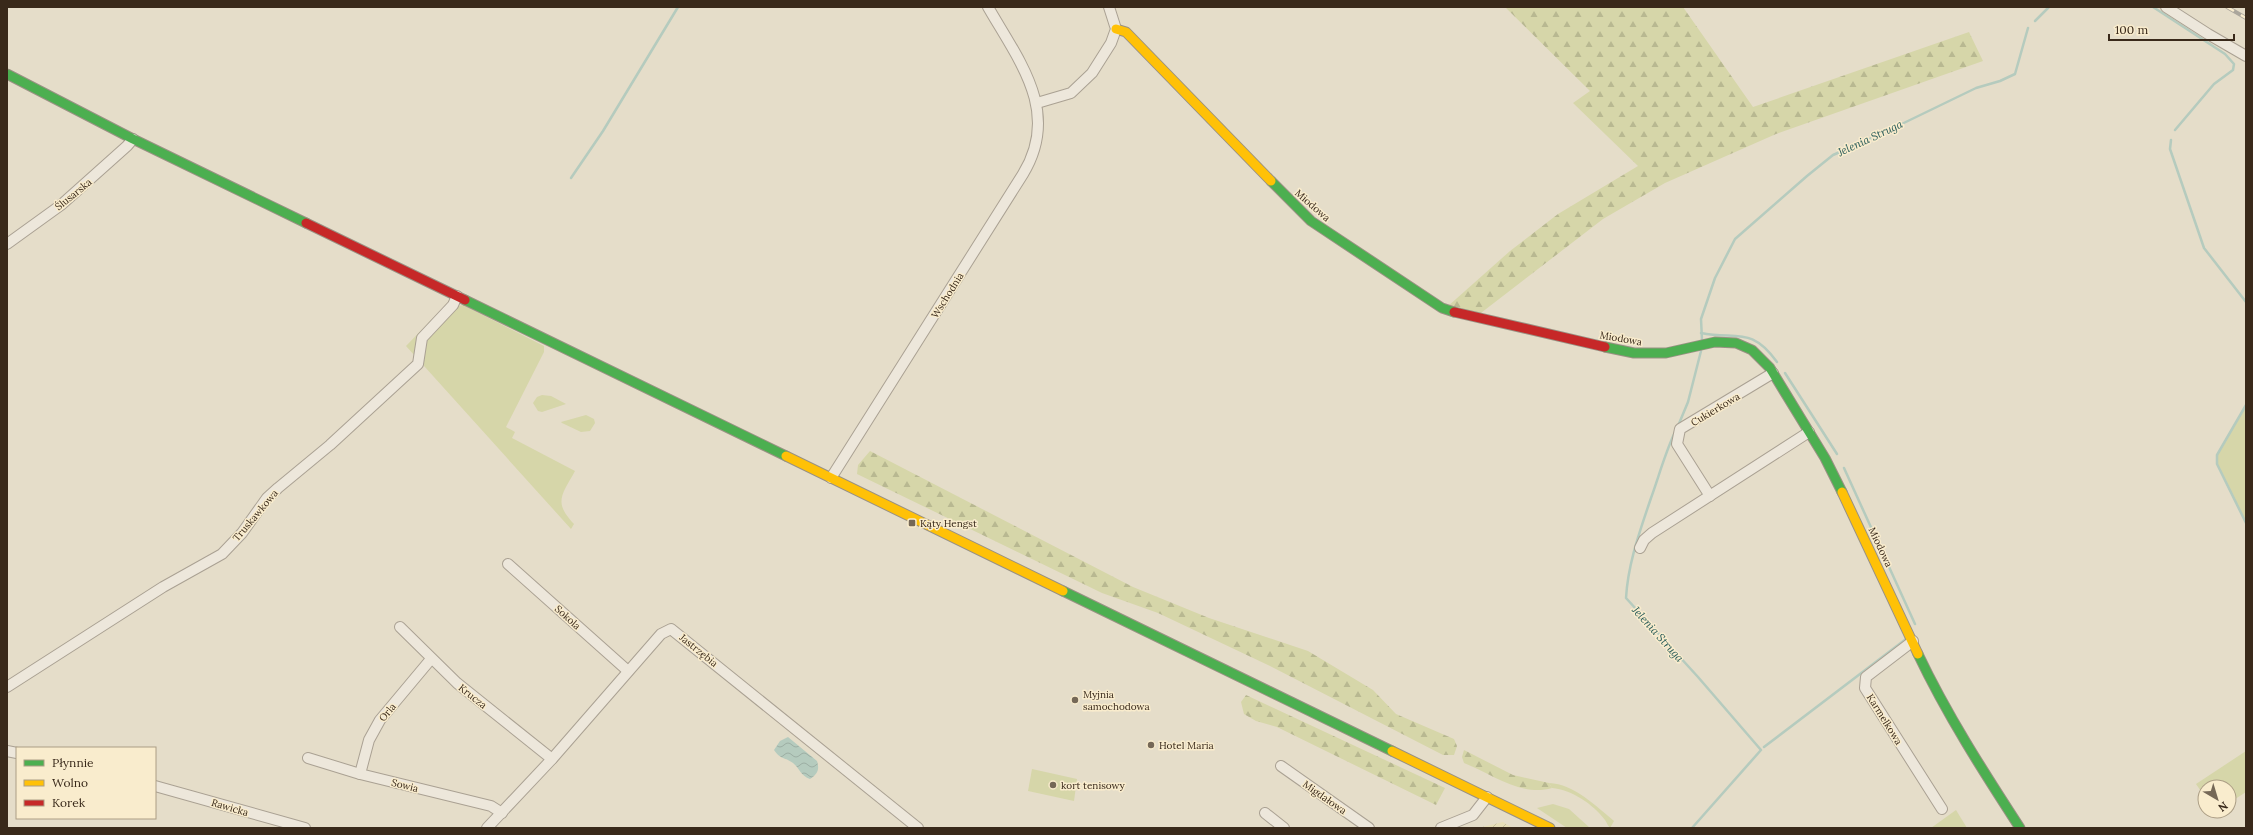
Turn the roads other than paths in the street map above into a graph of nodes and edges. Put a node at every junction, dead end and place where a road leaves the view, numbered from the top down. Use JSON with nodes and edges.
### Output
{"nodes":[{"id":1,"x":988,"y":7,"type":"edge"},
{"id":2,"x":1110,"y":7,"type":"edge"},
{"id":3,"x":2166,"y":7,"type":"edge"},
{"id":4,"x":1116,"y":28,"type":"junction"},
{"id":5,"x":2246,"y":56,"type":"edge"},
{"id":6,"x":7,"y":74,"type":"edge"},
{"id":7,"x":1037,"y":103,"type":"junction"},
{"id":8,"x":132,"y":138,"type":"junction"},
{"id":9,"x":7,"y":244,"type":"edge"},
{"id":10,"x":456,"y":296,"type":"junction"},
{"id":11,"x":1773,"y":373,"type":"junction"},
{"id":12,"x":1809,"y":432,"type":"junction"},
{"id":13,"x":831,"y":478,"type":"junction"},
{"id":14,"x":1710,"y":496,"type":"junction"},
{"id":15,"x":1640,"y":548,"type":"dead end"},
{"id":16,"x":508,"y":564,"type":"dead end"},
{"id":17,"x":400,"y":627,"type":"dead end"},
{"id":18,"x":1913,"y":641,"type":"junction"},
{"id":19,"x":431,"y":659,"type":"junction"},
{"id":20,"x":628,"y":671,"type":"junction"},
{"id":21,"x":7,"y":687,"type":"edge"},
{"id":22,"x":308,"y":758,"type":"dead end"},
{"id":23,"x":552,"y":759,"type":"junction"},
{"id":24,"x":1281,"y":766,"type":"dead end"},
{"id":25,"x":360,"y":774,"type":"junction"},
{"id":26,"x":156,"y":786,"type":"edge"},
{"id":27,"x":1487,"y":797,"type":"junction"},
{"id":28,"x":1942,"y":809,"type":"dead end"},
{"id":29,"x":502,"y":813,"type":"junction"},
{"id":30,"x":1265,"y":813,"type":"dead end"},
{"id":31,"x":1445,"y":827,"type":"edge"},
{"id":32,"x":305,"y":828,"type":"edge"},
{"id":33,"x":487,"y":828,"type":"edge"},
{"id":34,"x":918,"y":828,"type":"edge"},
{"id":35,"x":1284,"y":828,"type":"edge"},
{"id":36,"x":1369,"y":828,"type":"edge"},
{"id":37,"x":1550,"y":828,"type":"edge"},
{"id":38,"x":2020,"y":828,"type":"edge"}],
"edges":[{"from":1,"to":7,"type":"street","name":"Wschodnia"},
{"from":2,"to":4,"type":"street"},
{"from":3,"to":5,"type":"street"},
{"from":4,"to":7,"type":"street"},
{"from":4,"to":11,"type":"main road","name":"Miodowa"},
{"from":6,"to":8,"type":"main road"},
{"from":7,"to":13,"type":"street","name":"Wschodnia"},
{"from":8,"to":9,"type":"street","name":"Ślusarska"},
{"from":8,"to":10,"type":"main road"},
{"from":10,"to":13,"type":"main road"},
{"from":10,"to":21,"type":"street","name":"Truskawkowa"},
{"from":11,"to":12,"type":"main road","name":"Miodowa"},
{"from":11,"to":14,"type":"street","name":"Cukierkowa"},
{"from":12,"to":14,"type":"street"},
{"from":12,"to":18,"type":"main road","name":"Miodowa"},
{"from":13,"to":27,"type":"main road"},
{"from":14,"to":15,"type":"street"},
{"from":16,"to":20,"type":"street","name":"Sokola"},
{"from":17,"to":19,"type":"street","name":"Krucza"},
{"from":18,"to":28,"type":"street","name":"Karmelkowa"},
{"from":18,"to":38,"type":"main road","name":"Miodowa"},
{"from":19,"to":23,"type":"street","name":"Krucza"},
{"from":19,"to":25,"type":"street","name":"Orla"},
{"from":20,"to":23,"type":"street","name":"Jastrzębia"},
{"from":20,"to":34,"type":"street","name":"Jastrzębia"},
{"from":22,"to":25,"type":"street","name":"Sowia"},
{"from":23,"to":29,"type":"street","name":"Jastrzębia"},
{"from":24,"to":36,"type":"street","name":"Migdałowa"},
{"from":25,"to":29,"type":"street","name":"Sowia"},
{"from":26,"to":32,"type":"street","name":"Rawicka"},
{"from":27,"to":31,"type":"street"},
{"from":27,"to":37,"type":"main road"},
{"from":29,"to":33,"type":"street","name":"Jastrzębia"},
{"from":30,"to":35,"type":"street"}]}
